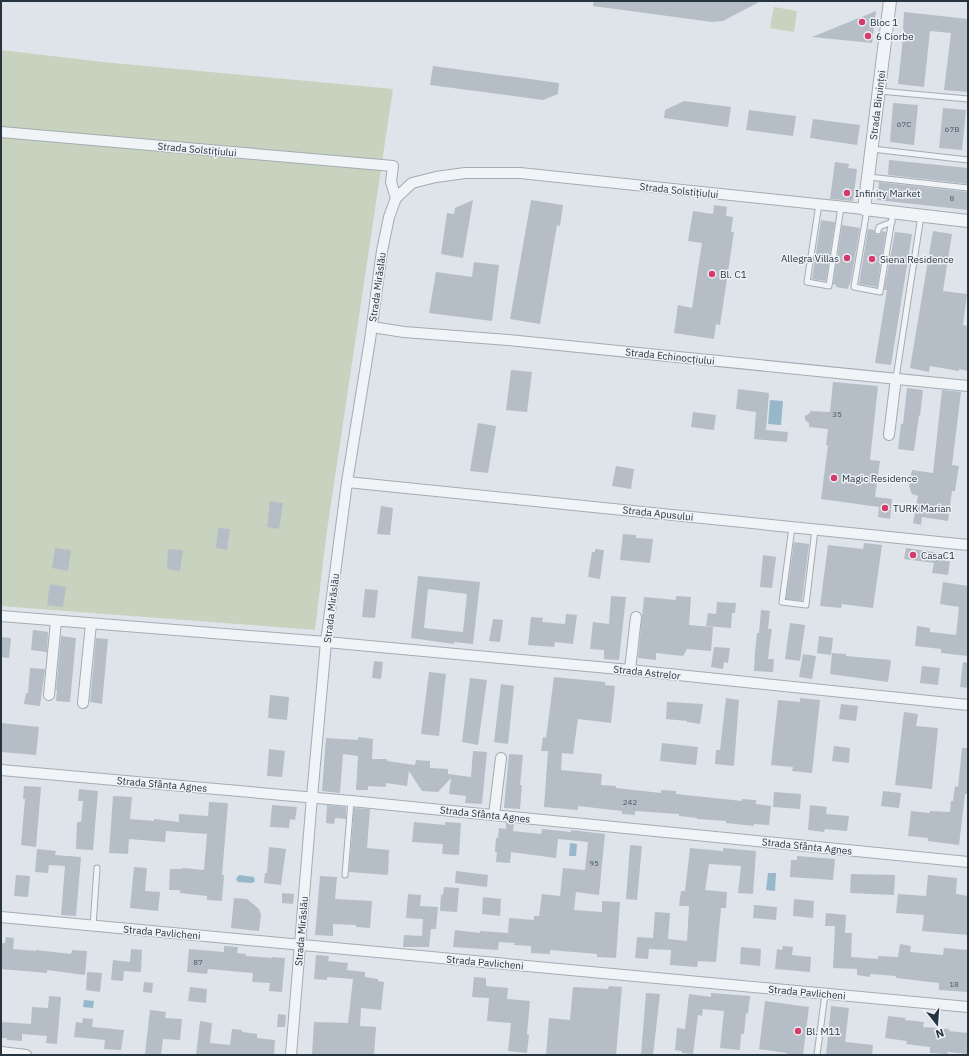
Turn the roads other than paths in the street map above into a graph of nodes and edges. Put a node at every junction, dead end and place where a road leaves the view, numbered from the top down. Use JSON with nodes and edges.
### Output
{"nodes":[{"id":1,"x":890,"y":1,"type":"edge"},
{"id":2,"x":878,"y":90,"type":"junction"},
{"id":3,"x":968,"y":99,"type":"edge"},
{"id":4,"x":1,"y":132,"type":"edge"},
{"id":5,"x":871,"y":149,"type":"junction"},
{"id":6,"x":968,"y":160,"type":"edge"},
{"id":7,"x":868,"y":177,"type":"junction"},
{"id":8,"x":968,"y":188,"type":"edge"},
{"id":9,"x":396,"y":198,"type":"junction"},
{"id":10,"x":819,"y":204,"type":"junction"},
{"id":11,"x":841,"y":207,"type":"junction"},
{"id":12,"x":865,"y":209,"type":"junction"},
{"id":13,"x":921,"y":216,"type":"junction"},
{"id":14,"x":892,"y":217,"type":"junction"},
{"id":15,"x":968,"y":221,"type":"edge"},
{"id":16,"x":878,"y":230,"type":"dead end"},
{"id":17,"x":372,"y":327,"type":"junction"},
{"id":18,"x":896,"y":378,"type":"junction"},
{"id":19,"x":968,"y":386,"type":"edge"},
{"id":20,"x":889,"y":435,"type":"dead end"},
{"id":21,"x":347,"y":482,"type":"junction"},
{"id":22,"x":792,"y":527,"type":"junction"},
{"id":23,"x":815,"y":530,"type":"junction"},
{"id":24,"x":968,"y":545,"type":"edge"},
{"id":25,"x":1,"y":616,"type":"edge"},
{"id":26,"x":636,"y":617,"type":"dead end"},
{"id":27,"x":56,"y":621,"type":"junction"},
{"id":28,"x":91,"y":624,"type":"junction"},
{"id":29,"x":326,"y":642,"type":"junction"},
{"id":30,"x":630,"y":670,"type":"junction"},
{"id":31,"x":49,"y":695,"type":"dead end"},
{"id":32,"x":82,"y":703,"type":"dead end"},
{"id":33,"x":968,"y":705,"type":"edge"},
{"id":34,"x":501,"y":758,"type":"dead end"},
{"id":35,"x":1,"y":770,"type":"edge"},
{"id":36,"x":312,"y":798,"type":"junction"},
{"id":37,"x":351,"y":801,"type":"junction"},
{"id":38,"x":494,"y":815,"type":"junction"},
{"id":39,"x":968,"y":862,"type":"edge"},
{"id":40,"x":97,"y":868,"type":"dead end"},
{"id":41,"x":345,"y":875,"type":"dead end"},
{"id":42,"x":1,"y":917,"type":"edge"},
{"id":43,"x":93,"y":926,"type":"junction"},
{"id":44,"x":300,"y":944,"type":"junction"},
{"id":45,"x":825,"y":994,"type":"junction"},
{"id":46,"x":968,"y":1007,"type":"edge"},
{"id":47,"x":1,"y":1052,"type":"edge"},
{"id":48,"x":26,"y":1055,"type":"edge"},
{"id":49,"x":291,"y":1055,"type":"edge"},
{"id":50,"x":817,"y":1055,"type":"edge"}],
"edges":[{"from":1,"to":2,"type":"street","name":"Strada Biruinței"},
{"from":2,"to":3,"type":"lane"},
{"from":2,"to":5,"type":"street","name":"Strada Biruinței"},
{"from":4,"to":9,"type":"street","name":"Strada Solstițiului"},
{"from":5,"to":6,"type":"lane"},
{"from":5,"to":7,"type":"street","name":"Strada Biruinței"},
{"from":7,"to":8,"type":"lane"},
{"from":7,"to":12,"type":"street","name":"Strada Biruinței"},
{"from":9,"to":10,"type":"street","name":"Strada Solstițiului"},
{"from":9,"to":17,"type":"street","name":"Strada Mirăslău"},
{"from":10,"to":11,"type":"street","name":"Strada Solstițiului"},
{"from":10,"to":11,"type":"lane"},
{"from":11,"to":12,"type":"street","name":"Strada Solstițiului"},
{"from":12,"to":14,"type":"street","name":"Strada Solstițiului"},
{"from":12,"to":14,"type":"lane"},
{"from":13,"to":14,"type":"street","name":"Strada Solstițiului"},
{"from":13,"to":15,"type":"street","name":"Strada Solstițiului"},
{"from":13,"to":18,"type":"lane"},
{"from":14,"to":16,"type":"lane"},
{"from":17,"to":18,"type":"street","name":"Strada Echinocțiului"},
{"from":17,"to":21,"type":"street","name":"Strada Mirăslău"},
{"from":18,"to":19,"type":"street","name":"Strada Echinocțiului"},
{"from":18,"to":20,"type":"street"},
{"from":21,"to":22,"type":"street","name":"Strada Apusului"},
{"from":21,"to":29,"type":"street","name":"Strada Mirăslău"},
{"from":22,"to":23,"type":"street","name":"Strada Apusului"},
{"from":22,"to":23,"type":"lane"},
{"from":23,"to":24,"type":"street","name":"Strada Apusului"},
{"from":25,"to":27,"type":"street","name":"Strada Astrelor"},
{"from":26,"to":30,"type":"street"},
{"from":27,"to":28,"type":"street","name":"Strada Astrelor"},
{"from":27,"to":31,"type":"street"},
{"from":28,"to":29,"type":"street","name":"Strada Astrelor"},
{"from":28,"to":32,"type":"street"},
{"from":29,"to":30,"type":"street","name":"Strada Astrelor"},
{"from":29,"to":36,"type":"street","name":"Strada Mirăslău"},
{"from":30,"to":33,"type":"street","name":"Strada Astrelor"},
{"from":34,"to":38,"type":"street"},
{"from":35,"to":36,"type":"street","name":"Strada Sfânta Agnes"},
{"from":36,"to":37,"type":"street","name":"Strada Sfânta Agnes"},
{"from":36,"to":44,"type":"street","name":"Strada Mirăslău"},
{"from":37,"to":38,"type":"street","name":"Strada Sfânta Agnes"},
{"from":37,"to":41,"type":"lane"},
{"from":38,"to":39,"type":"street","name":"Strada Sfânta Agnes"},
{"from":40,"to":43,"type":"lane"},
{"from":42,"to":43,"type":"street","name":"Strada Pavlicheni"},
{"from":43,"to":44,"type":"street","name":"Strada Pavlicheni"},
{"from":44,"to":45,"type":"street","name":"Strada Pavlicheni"},
{"from":44,"to":49,"type":"street","name":"Strada Mirăslău"},
{"from":45,"to":46,"type":"street","name":"Strada Pavlicheni"},
{"from":45,"to":50,"type":"lane"},
{"from":47,"to":48,"type":"street"}]}
